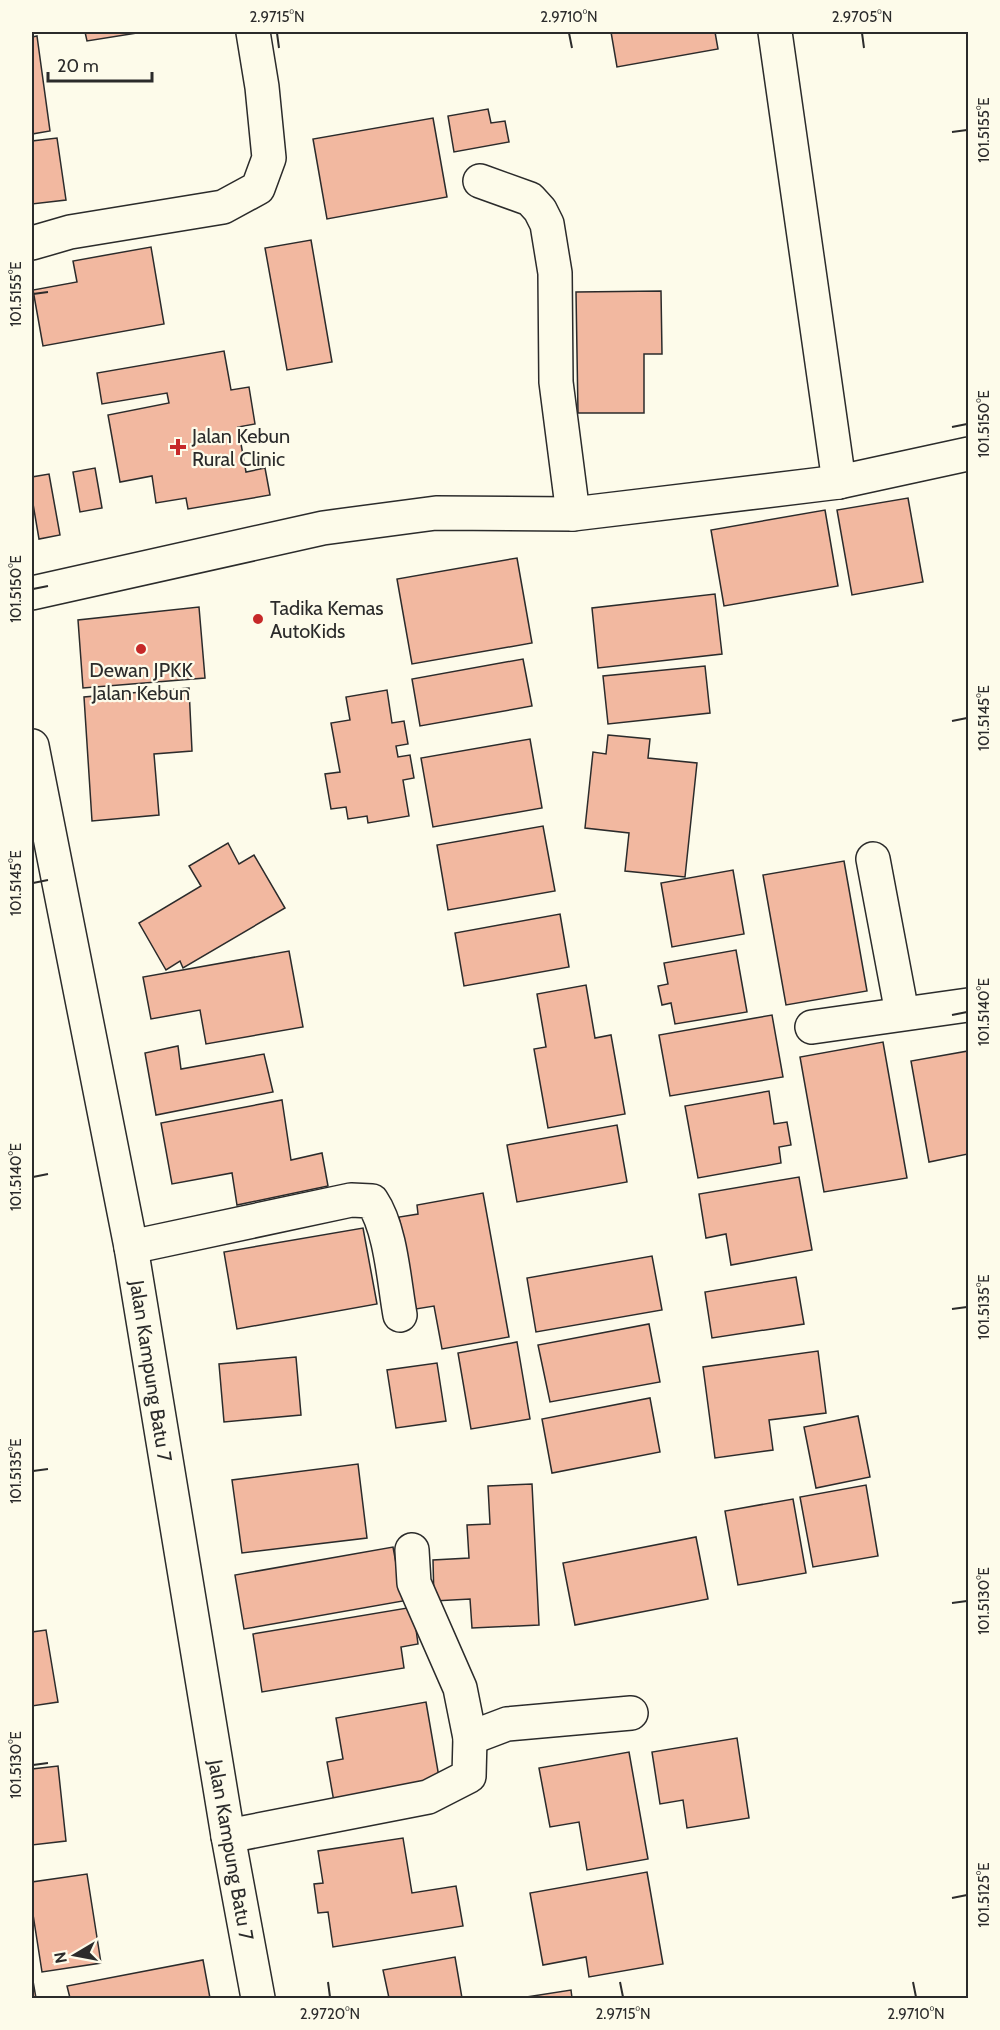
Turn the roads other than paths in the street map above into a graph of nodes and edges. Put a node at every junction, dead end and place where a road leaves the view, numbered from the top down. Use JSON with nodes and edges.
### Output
{"nodes":[{"id":1,"x":253,"y":32,"type":"edge"},
{"id":2,"x":775,"y":32,"type":"edge"},
{"id":3,"x":480,"y":181,"type":"dead end"},
{"id":4,"x":32,"y":243,"type":"edge"},
{"id":5,"x":968,"y":455,"type":"edge"},
{"id":6,"x":839,"y":482,"type":"junction"},
{"id":7,"x":573,"y":514,"type":"junction"},
{"id":8,"x":32,"y":592,"type":"edge"},
{"id":9,"x":32,"y":746,"type":"edge"},
{"id":10,"x":873,"y":860,"type":"dead end"},
{"id":11,"x":969,"y":1005,"type":"edge"},
{"id":12,"x":902,"y":1013,"type":"junction"},
{"id":13,"x":812,"y":1027,"type":"dead end"},
{"id":14,"x":131,"y":1247,"type":"junction"},
{"id":15,"x":400,"y":1315,"type":"dead end"},
{"id":16,"x":412,"y":1550,"type":"dead end"},
{"id":17,"x":632,"y":1713,"type":"dead end"},
{"id":18,"x":470,"y":1738,"type":"junction"},
{"id":19,"x":228,"y":1836,"type":"junction"},
{"id":20,"x":258,"y":1998,"type":"edge"}],
"edges":[{"from":1,"to":4,"type":"street"},
{"from":2,"to":6,"type":"street"},
{"from":3,"to":7,"type":"street"},
{"from":5,"to":6,"type":"street"},
{"from":6,"to":7,"type":"street"},
{"from":7,"to":8,"type":"street"},
{"from":9,"to":14,"type":"street","name":"Jalan Kampung Batu 7"},
{"from":10,"to":12,"type":"street"},
{"from":11,"to":12,"type":"street"},
{"from":12,"to":13,"type":"street"},
{"from":14,"to":15,"type":"street"},
{"from":14,"to":19,"type":"street","name":"Jalan Kampung Batu 7"},
{"from":16,"to":18,"type":"street"},
{"from":17,"to":18,"type":"street"},
{"from":18,"to":19,"type":"street"},
{"from":19,"to":20,"type":"street","name":"Jalan Kampung Batu 7"}]}
